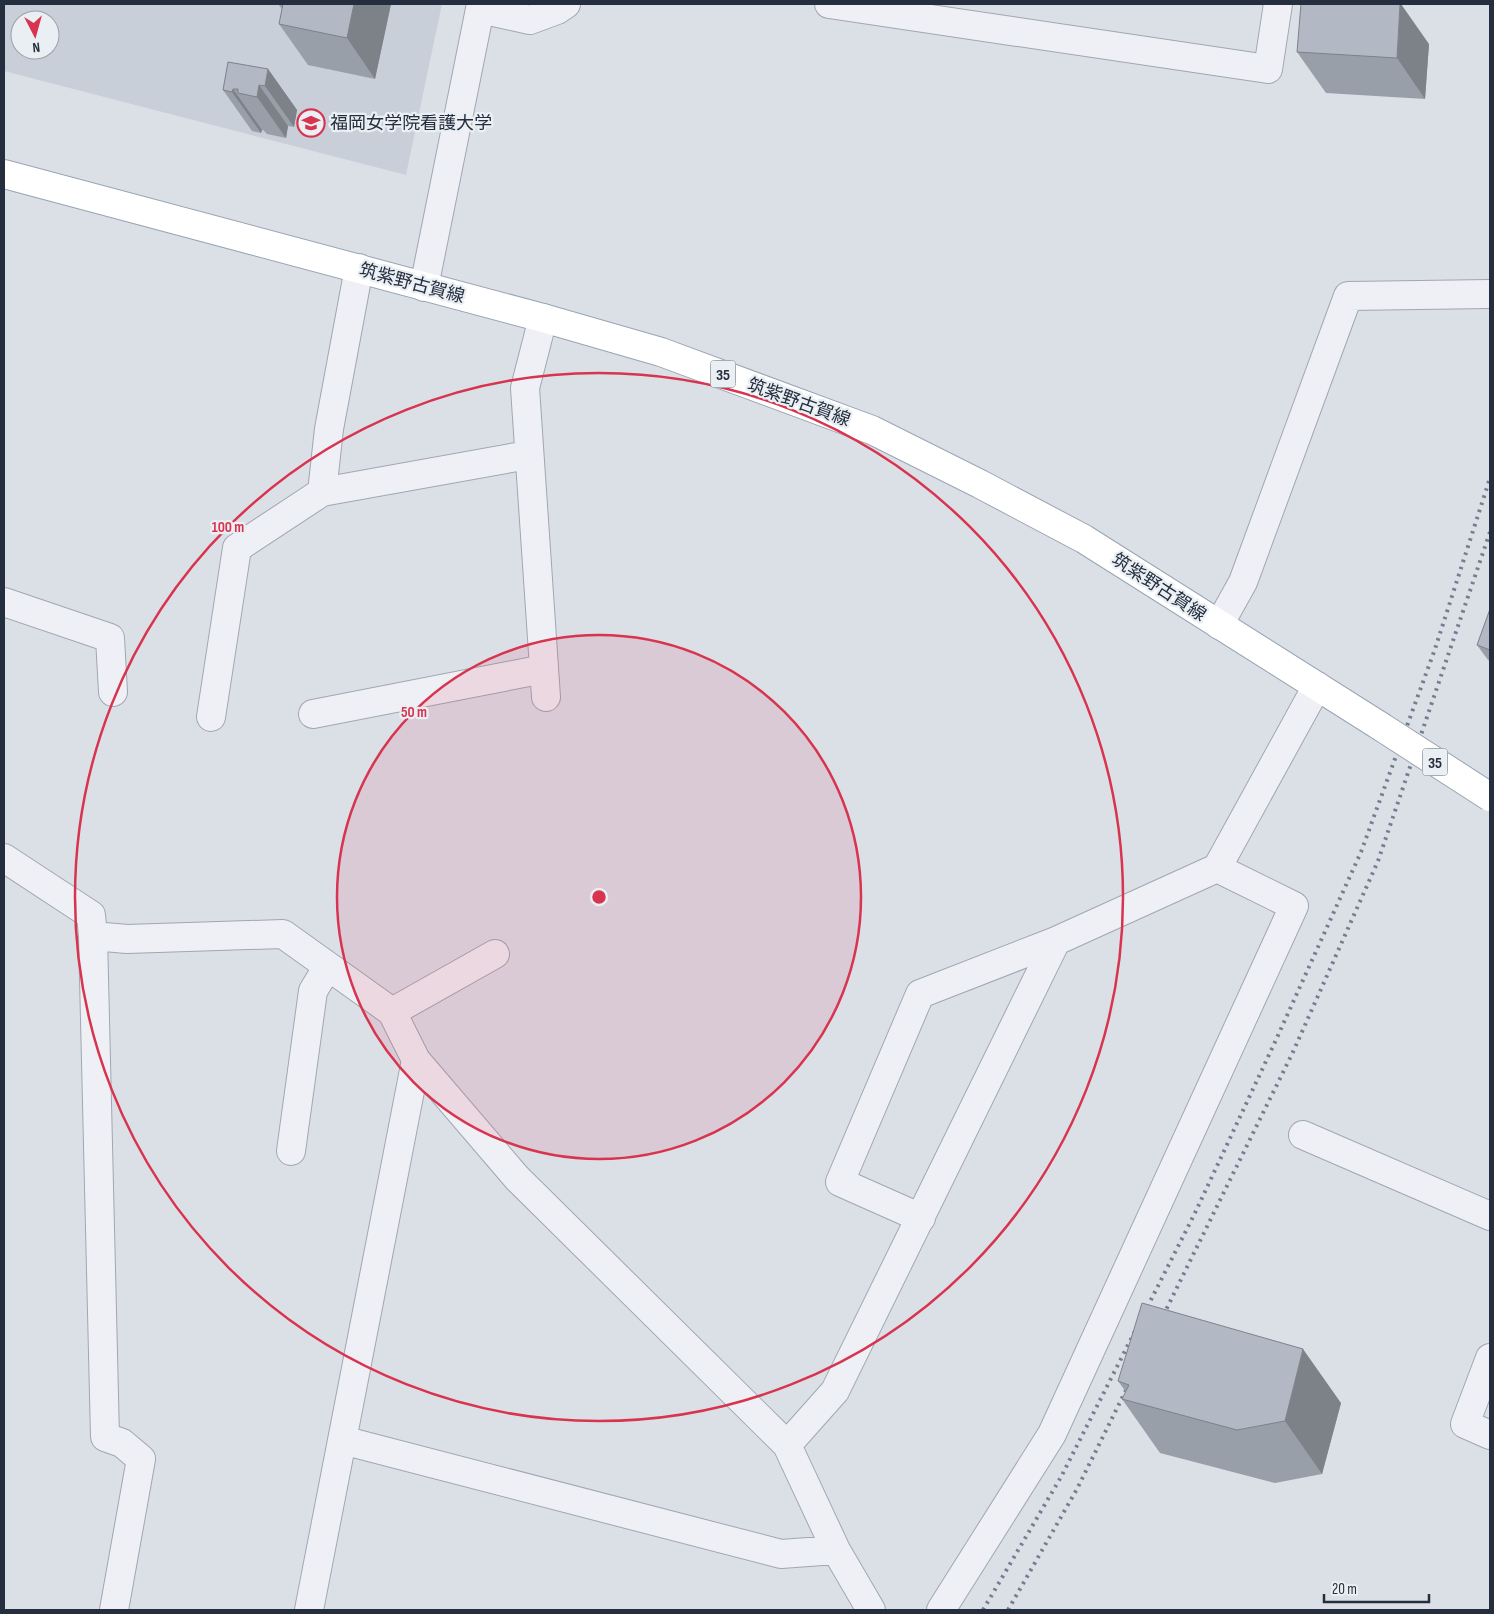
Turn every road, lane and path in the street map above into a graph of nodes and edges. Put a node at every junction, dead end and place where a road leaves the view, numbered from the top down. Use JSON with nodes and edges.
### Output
{"nodes":[{"id":1,"x":566,"y":4,"type":"edge"},
{"id":2,"x":833,"y":4,"type":"edge"},
{"id":3,"x":1278,"y":4,"type":"edge"},
{"id":4,"x":480,"y":6,"type":"edge"},
{"id":5,"x":4,"y":174,"type":"edge"},
{"id":6,"x":359,"y":268,"type":"junction"},
{"id":7,"x":424,"y":287,"type":"junction"},
{"id":8,"x":1490,"y":294,"type":"edge"},
{"id":9,"x":542,"y":318,"type":"junction"},
{"id":10,"x":528,"y":455,"type":"junction"},
{"id":11,"x":322,"y":492,"type":"junction"},
{"id":12,"x":4,"y":602,"type":"edge"},
{"id":13,"x":1219,"y":625,"type":"junction"},
{"id":14,"x":544,"y":669,"type":"junction"},
{"id":15,"x":1317,"y":686,"type":"junction"},
{"id":16,"x":113,"y":692,"type":"dead end"},
{"id":17,"x":546,"y":696,"type":"dead end"},
{"id":18,"x":313,"y":714,"type":"dead end"},
{"id":19,"x":211,"y":717,"type":"dead end"},
{"id":20,"x":1490,"y":797,"type":"edge"},
{"id":21,"x":4,"y":858,"type":"edge"},
{"id":22,"x":1217,"y":868,"type":"junction"},
{"id":23,"x":93,"y":936,"type":"junction"},
{"id":24,"x":1056,"y":941,"type":"junction"},
{"id":25,"x":495,"y":954,"type":"dead end"},
{"id":26,"x":328,"y":966,"type":"junction"},
{"id":27,"x":392,"y":1012,"type":"junction"},
{"id":28,"x":416,"y":1060,"type":"junction"},
{"id":29,"x":1303,"y":1135,"type":"dead end"},
{"id":30,"x":291,"y":1151,"type":"dead end"},
{"id":31,"x":1490,"y":1216,"type":"edge"},
{"id":32,"x":920,"y":1218,"type":"junction"},
{"id":33,"x":1490,"y":1358,"type":"edge"},
{"id":34,"x":1490,"y":1435,"type":"edge"},
{"id":35,"x":342,"y":1440,"type":"junction"},
{"id":36,"x":787,"y":1445,"type":"junction"},
{"id":37,"x":836,"y":1550,"type":"junction"},
{"id":38,"x":114,"y":1610,"type":"edge"},
{"id":39,"x":309,"y":1610,"type":"edge"},
{"id":40,"x":871,"y":1610,"type":"edge"},
{"id":41,"x":941,"y":1610,"type":"edge"}],
"edges":[{"from":1,"to":4,"type":"street"},
{"from":2,"to":3,"type":"street"},
{"from":4,"to":7,"type":"street"},
{"from":5,"to":6,"type":"main road","name":"筑紫野古賀線","number":"35"},
{"from":6,"to":7,"type":"main road","name":"筑紫野古賀線","number":"35"},
{"from":6,"to":11,"type":"street"},
{"from":7,"to":9,"type":"main road","name":"筑紫野古賀線","number":"35"},
{"from":8,"to":13,"type":"street"},
{"from":9,"to":10,"type":"street"},
{"from":9,"to":13,"type":"main road","name":"筑紫野古賀線","number":"35"},
{"from":10,"to":11,"type":"street"},
{"from":10,"to":14,"type":"street"},
{"from":11,"to":19,"type":"street"},
{"from":12,"to":16,"type":"street"},
{"from":13,"to":15,"type":"main road","name":"筑紫野古賀線","number":"35"},
{"from":14,"to":17,"type":"street"},
{"from":14,"to":18,"type":"street"},
{"from":15,"to":20,"type":"main road","name":"筑紫野古賀線","number":"35","bridge":true},
{"from":15,"to":22,"type":"street"},
{"from":21,"to":23,"type":"street"},
{"from":22,"to":24,"type":"street"},
{"from":22,"to":41,"type":"street"},
{"from":23,"to":26,"type":"street"},
{"from":23,"to":38,"type":"street"},
{"from":24,"to":32,"type":"street"},
{"from":24,"to":32,"type":"street"},
{"from":25,"to":27,"type":"street"},
{"from":26,"to":27,"type":"street"},
{"from":26,"to":30,"type":"street"},
{"from":27,"to":28,"type":"street"},
{"from":28,"to":35,"type":"street"},
{"from":28,"to":36,"type":"street"},
{"from":29,"to":31,"type":"street"},
{"from":32,"to":36,"type":"street"},
{"from":33,"to":34,"type":"street"},
{"from":35,"to":37,"type":"street"},
{"from":35,"to":39,"type":"street"},
{"from":36,"to":37,"type":"street"},
{"from":37,"to":40,"type":"street"}]}
